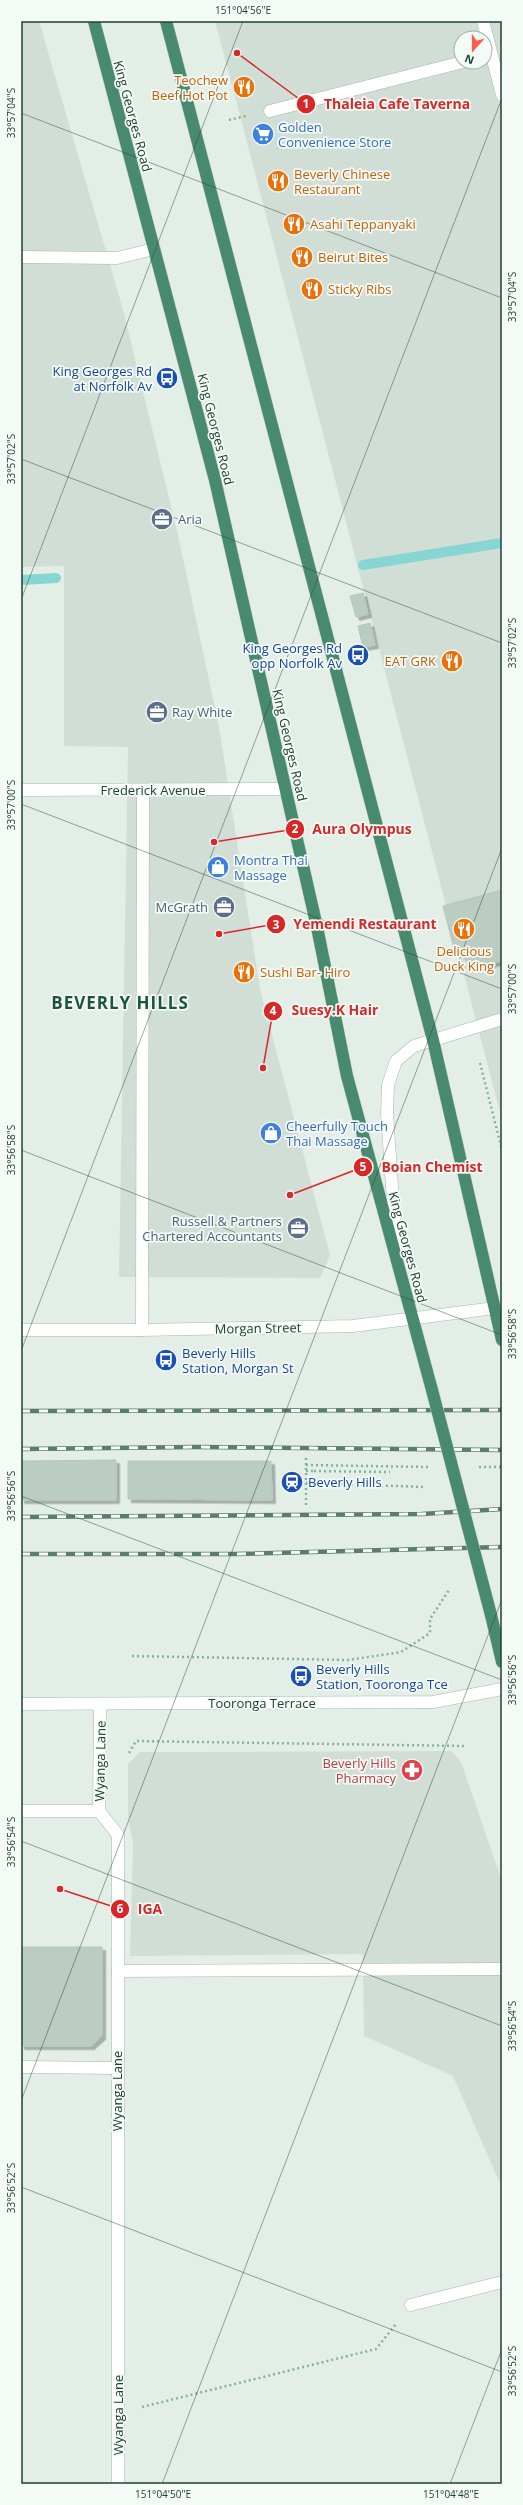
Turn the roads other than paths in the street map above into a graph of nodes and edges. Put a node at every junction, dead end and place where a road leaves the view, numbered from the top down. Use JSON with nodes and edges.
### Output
{"nodes":[{"id":1,"x":94,"y":21,"type":"edge"},
{"id":2,"x":166,"y":21,"type":"edge"},
{"id":3,"x":493,"y":54,"type":"edge"},
{"id":4,"x":453,"y":65,"type":"edge"},
{"id":5,"x":502,"y":95,"type":"edge"},
{"id":6,"x":270,"y":111,"type":"dead end"},
{"id":7,"x":154,"y":249,"type":"junction"},
{"id":8,"x":21,"y":257,"type":"edge"},
{"id":9,"x":286,"y":789,"type":"junction"},
{"id":10,"x":21,"y":790,"type":"edge"},
{"id":11,"x":143,"y":790,"type":"junction"},
{"id":12,"x":502,"y":1019,"type":"edge"},
{"id":13,"x":433,"y":1040,"type":"junction"},
{"id":14,"x":397,"y":1254,"type":"junction"},
{"id":15,"x":495,"y":1308,"type":"junction"},
{"id":16,"x":412,"y":1319,"type":"junction"},
{"id":17,"x":21,"y":1330,"type":"edge"},
{"id":18,"x":142,"y":1330,"type":"junction"},
{"id":19,"x":502,"y":1340,"type":"edge"},
{"id":20,"x":502,"y":1662,"type":"edge"},
{"id":21,"x":502,"y":1689,"type":"edge"},
{"id":22,"x":21,"y":1704,"type":"edge"},
{"id":23,"x":100,"y":1704,"type":"junction"},
{"id":24,"x":21,"y":1811,"type":"edge"},
{"id":25,"x":99,"y":1811,"type":"junction"},
{"id":26,"x":502,"y":1969,"type":"edge"},
{"id":27,"x":118,"y":1970,"type":"junction"},
{"id":28,"x":21,"y":2067,"type":"edge"},
{"id":29,"x":117,"y":2068,"type":"junction"},
{"id":30,"x":502,"y":2282,"type":"edge"},
{"id":31,"x":411,"y":2305,"type":"road end"},
{"id":32,"x":118,"y":2484,"type":"edge"}],
"edges":[{"from":1,"to":7,"type":"highway","name":"King Georges Road"},
{"from":2,"to":13,"type":"highway"},
{"from":3,"to":5,"type":"street"},
{"from":4,"to":6,"type":"street"},
{"from":7,"to":8,"type":"street"},
{"from":7,"to":9,"type":"highway","name":"King Georges Road"},
{"from":9,"to":11,"type":"street","name":"Frederick Avenue"},
{"from":9,"to":14,"type":"highway","name":"King Georges Road"},
{"from":10,"to":11,"type":"street","name":"Frederick Avenue"},
{"from":11,"to":18,"type":"street"},
{"from":12,"to":13,"type":"street"},
{"from":13,"to":14,"type":"street"},
{"from":13,"to":15,"type":"highway"},
{"from":14,"to":16,"type":"highway","name":"King Georges Road"},
{"from":15,"to":16,"type":"street","name":"Morgan Street"},
{"from":15,"to":19,"type":"highway"},
{"from":16,"to":18,"type":"street","name":"Morgan Street"},
{"from":16,"to":20,"type":"highway","name":"King Georges Road","bridge":true},
{"from":17,"to":18,"type":"street","name":"Morgan Street"},
{"from":21,"to":23,"type":"street","name":"Tooronga Terrace"},
{"from":22,"to":23,"type":"street","name":"Tooronga Terrace"},
{"from":23,"to":25,"type":"street","name":"Wyanga Lane"},
{"from":24,"to":25,"type":"street"},
{"from":25,"to":27,"type":"street","name":"Wyanga Lane"},
{"from":26,"to":27,"type":"street"},
{"from":27,"to":29,"type":"street","name":"Wyanga Lane"},
{"from":28,"to":29,"type":"street"},
{"from":29,"to":32,"type":"street","name":"Wyanga Lane"},
{"from":30,"to":31,"type":"street"}]}
